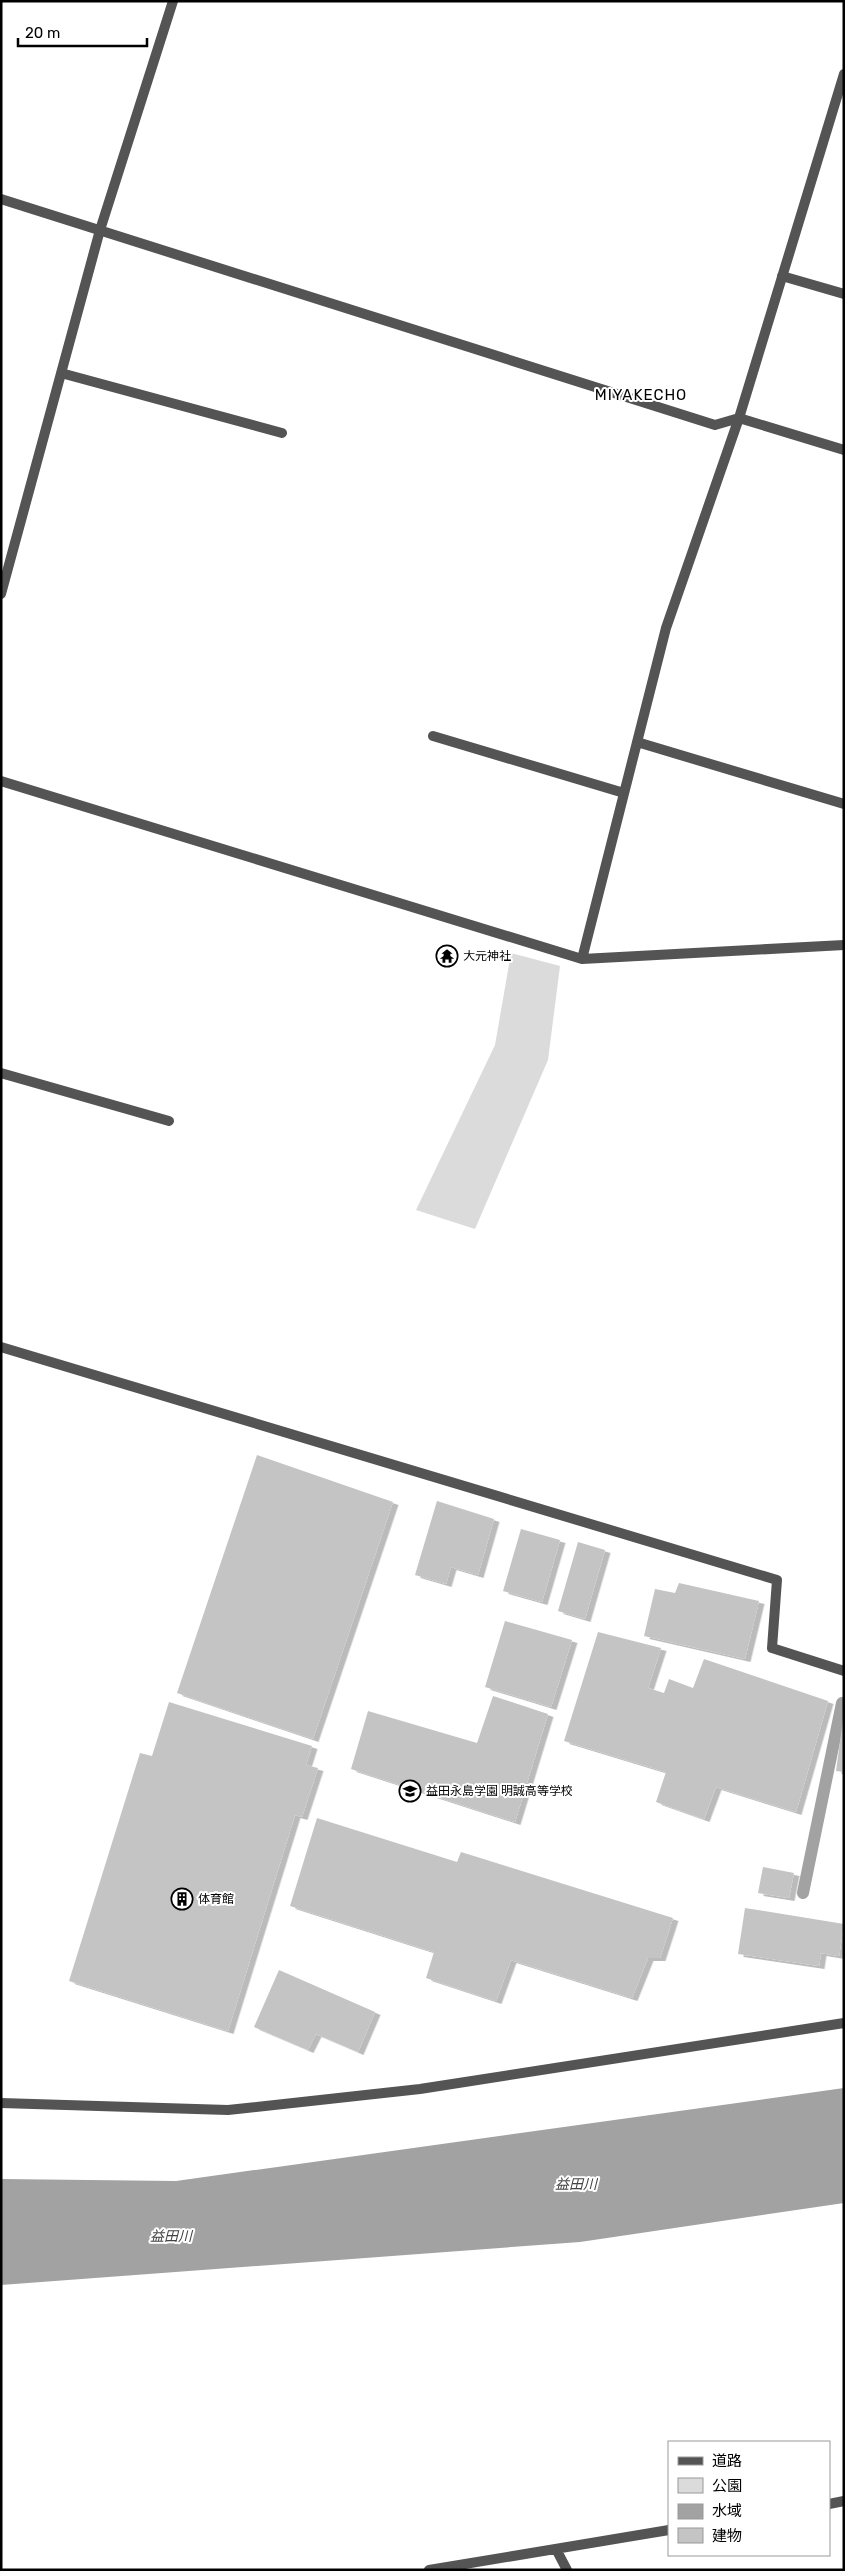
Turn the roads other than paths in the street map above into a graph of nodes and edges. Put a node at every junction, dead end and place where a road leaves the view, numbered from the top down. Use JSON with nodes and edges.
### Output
{"nodes":[{"id":1,"x":173,"y":1,"type":"edge"},
{"id":2,"x":844,"y":74,"type":"edge"},
{"id":3,"x":1,"y":199,"type":"edge"},
{"id":4,"x":100,"y":230,"type":"junction"},
{"id":5,"x":782,"y":276,"type":"junction"},
{"id":6,"x":844,"y":294,"type":"edge"},
{"id":7,"x":62,"y":373,"type":"junction"},
{"id":8,"x":739,"y":418,"type":"junction"},
{"id":9,"x":282,"y":433,"type":"dead end"},
{"id":10,"x":844,"y":450,"type":"edge"},
{"id":11,"x":1,"y":594,"type":"edge"},
{"id":12,"x":433,"y":736,"type":"dead end"},
{"id":13,"x":637,"y":742,"type":"junction"},
{"id":14,"x":1,"y":781,"type":"edge"},
{"id":15,"x":624,"y":793,"type":"junction"},
{"id":16,"x":844,"y":804,"type":"edge"},
{"id":17,"x":844,"y":945,"type":"edge"},
{"id":18,"x":582,"y":959,"type":"junction"},
{"id":19,"x":1,"y":1072,"type":"edge"},
{"id":20,"x":170,"y":1121,"type":"dead end"},
{"id":21,"x":1,"y":1347,"type":"edge"},
{"id":22,"x":844,"y":1671,"type":"edge"},
{"id":23,"x":844,"y":2023,"type":"edge"},
{"id":24,"x":1,"y":2103,"type":"edge"},
{"id":25,"x":844,"y":2501,"type":"edge"},
{"id":26,"x":830,"y":2504,"type":"edge"},
{"id":27,"x":668,"y":2530,"type":"edge"},
{"id":28,"x":556,"y":2549,"type":"junction"},
{"id":29,"x":429,"y":2570,"type":"edge"},
{"id":30,"x":567,"y":2570,"type":"edge"}],
"edges":[{"from":1,"to":4,"type":"street"},
{"from":2,"to":5,"type":"street"},
{"from":3,"to":4,"type":"street"},
{"from":4,"to":7,"type":"street"},
{"from":4,"to":8,"type":"street"},
{"from":5,"to":6,"type":"street"},
{"from":5,"to":8,"type":"street"},
{"from":7,"to":9,"type":"street"},
{"from":7,"to":11,"type":"street"},
{"from":8,"to":10,"type":"street"},
{"from":8,"to":13,"type":"street"},
{"from":12,"to":15,"type":"street"},
{"from":13,"to":15,"type":"street"},
{"from":13,"to":16,"type":"street"},
{"from":14,"to":18,"type":"street"},
{"from":15,"to":18,"type":"street"},
{"from":17,"to":18,"type":"street"},
{"from":19,"to":20,"type":"street"},
{"from":21,"to":22,"type":"street"},
{"from":23,"to":24,"type":"street"},
{"from":25,"to":26,"type":"street"},
{"from":27,"to":28,"type":"street"},
{"from":28,"to":29,"type":"street"},
{"from":28,"to":30,"type":"street"}]}
